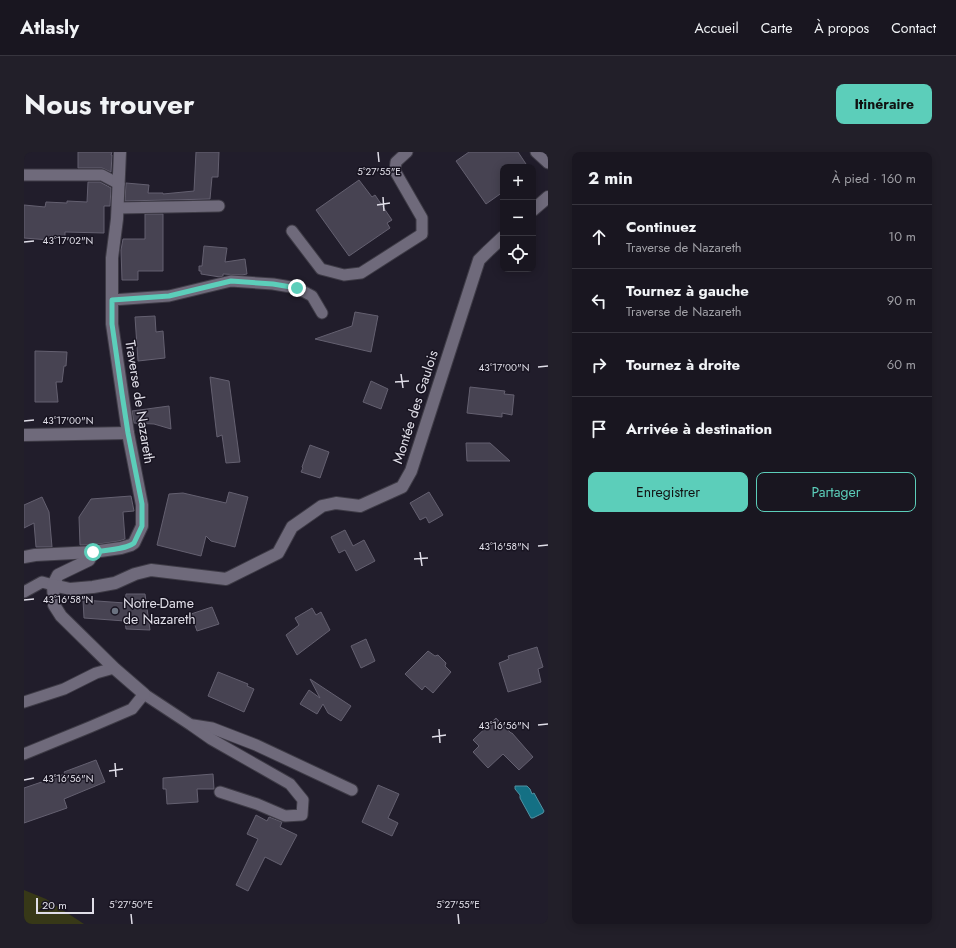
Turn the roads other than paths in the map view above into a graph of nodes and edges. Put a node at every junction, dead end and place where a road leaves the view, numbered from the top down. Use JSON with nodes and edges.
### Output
{"nodes":[{"id":1,"x":120,"y":152,"type":"edge"},
{"id":2,"x":407,"y":152,"type":"edge"},
{"id":3,"x":536,"y":152,"type":"edge"},
{"id":4,"x":548,"y":163,"type":"edge"},
{"id":5,"x":24,"y":175,"type":"edge"},
{"id":6,"x":119,"y":184,"type":"junction"},
{"id":7,"x":548,"y":197,"type":"edge"},
{"id":8,"x":219,"y":206,"type":"dead end"},
{"id":9,"x":536,"y":207,"type":"edge"},
{"id":10,"x":118,"y":208,"type":"junction"},
{"id":11,"x":292,"y":231,"type":"dead end"},
{"id":12,"x":500,"y":240,"type":"edge"},
{"id":13,"x":112,"y":300,"type":"junction"},
{"id":14,"x":322,"y":313,"type":"dead end"},
{"id":15,"x":128,"y":433,"type":"junction"},
{"id":16,"x":24,"y":435,"type":"edge"},
{"id":17,"x":93,"y":552,"type":"junction"},
{"id":18,"x":24,"y":558,"type":"edge"},
{"id":19,"x":53,"y":585,"type":"junction"},
{"id":20,"x":24,"y":592,"type":"edge"},
{"id":21,"x":114,"y":668,"type":"junction"},
{"id":22,"x":144,"y":694,"type":"junction"},
{"id":23,"x":24,"y":702,"type":"edge"},
{"id":24,"x":191,"y":725,"type":"junction"},
{"id":25,"x":24,"y":754,"type":"edge"},
{"id":26,"x":352,"y":790,"type":"dead end"},
{"id":27,"x":220,"y":792,"type":"dead end"}],
"edges":[{"from":1,"to":6,"type":"street","name":"Traverse de Nazareth"},
{"from":2,"to":11,"type":"lane"},
{"from":3,"to":4,"type":"lane"},
{"from":5,"to":6,"type":"lane"},
{"from":6,"to":10,"type":"street","name":"Traverse de Nazareth"},
{"from":7,"to":9,"type":"street"},
{"from":8,"to":10,"type":"lane"},
{"from":10,"to":13,"type":"street","name":"Traverse de Nazareth"},
{"from":12,"to":19,"type":"street","name":"Montée des Gaulois"},
{"from":13,"to":14,"type":"lane"},
{"from":13,"to":15,"type":"street","name":"Traverse de Nazareth"},
{"from":15,"to":16,"type":"street"},
{"from":15,"to":17,"type":"street","name":"Traverse de Nazareth"},
{"from":17,"to":18,"type":"street","name":"Traverse de Nazareth"},
{"from":17,"to":19,"type":"street"},
{"from":19,"to":20,"type":"lane"},
{"from":19,"to":21,"type":"street"},
{"from":21,"to":22,"type":"street"},
{"from":21,"to":23,"type":"lane"},
{"from":22,"to":24,"type":"lane"},
{"from":22,"to":25,"type":"lane"},
{"from":24,"to":26,"type":"lane"},
{"from":24,"to":27,"type":"lane"}]}
